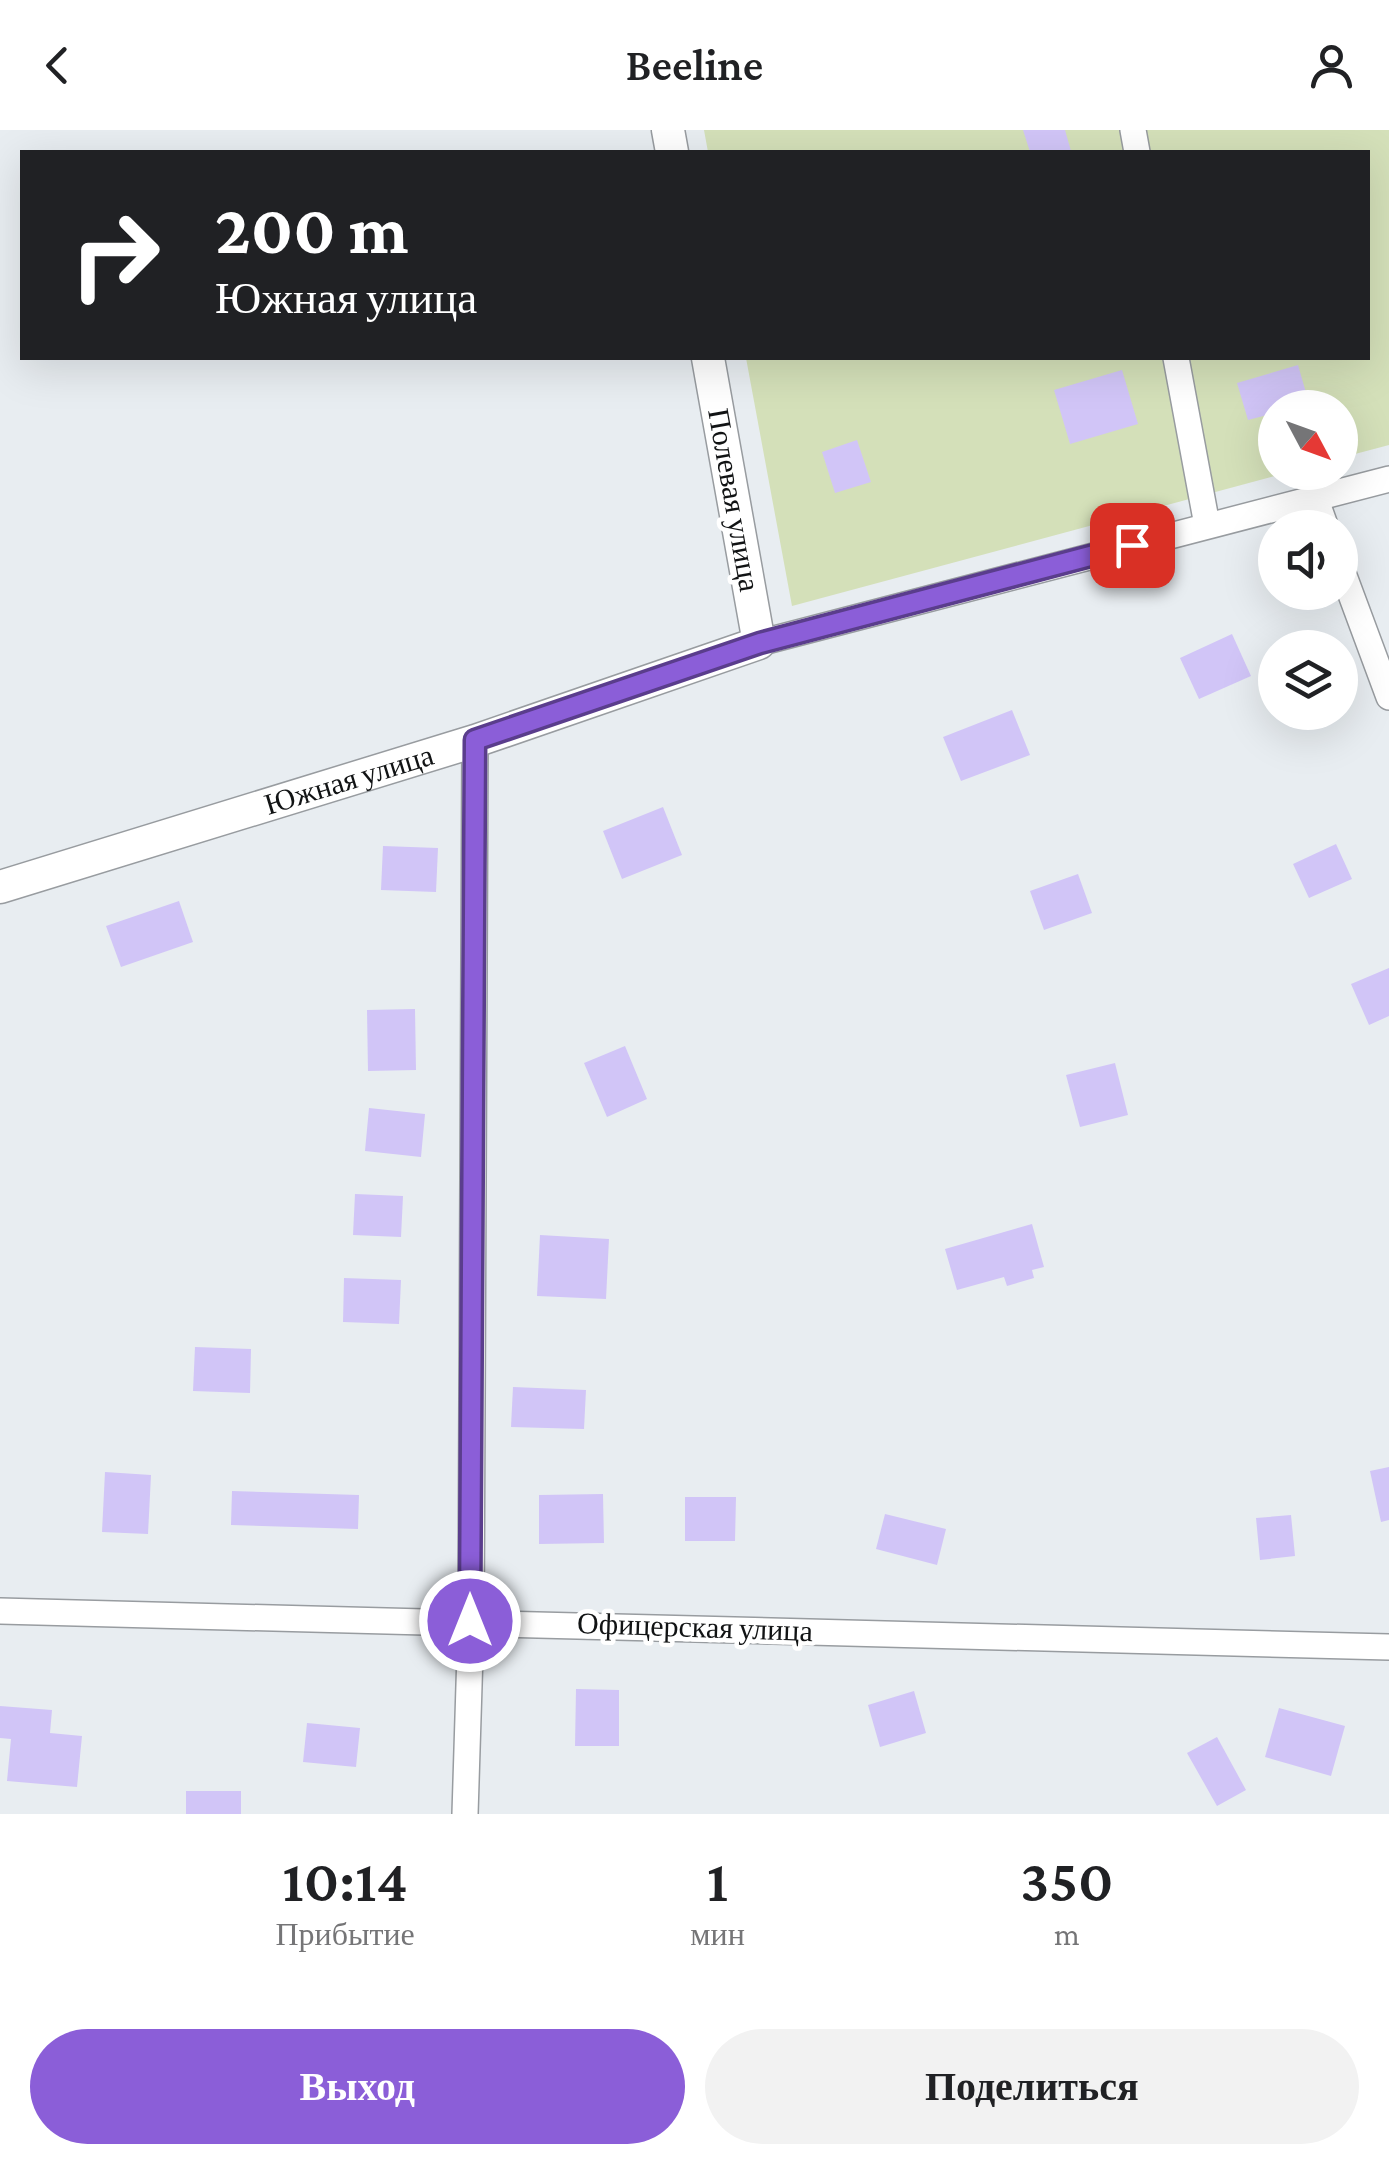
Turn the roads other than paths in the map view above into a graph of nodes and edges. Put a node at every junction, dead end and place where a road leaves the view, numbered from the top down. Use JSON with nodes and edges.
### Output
{"nodes":[{"id":1,"x":708,"y":360,"type":"edge"},
{"id":2,"x":1176,"y":360,"type":"edge"},
{"id":3,"x":1389,"y":479,"type":"edge"},
{"id":4,"x":1316,"y":500,"type":"junction"},
{"id":5,"x":1320,"y":510,"type":"edge"},
{"id":6,"x":1207,"y":525,"type":"junction"},
{"id":7,"x":1357,"y":610,"type":"edge"},
{"id":8,"x":760,"y":643,"type":"junction"},
{"id":9,"x":1389,"y":697,"type":"edge"},
{"id":10,"x":475,"y":740,"type":"junction"},
{"id":11,"x":0,"y":887,"type":"edge"},
{"id":12,"x":0,"y":1611,"type":"edge"},
{"id":13,"x":470,"y":1621,"type":"junction"},
{"id":14,"x":1389,"y":1647,"type":"edge"},
{"id":15,"x":465,"y":1814,"type":"edge"}],
"edges":[{"from":1,"to":8,"type":"street","name":"Полевая улица"},
{"from":2,"to":6,"type":"street"},
{"from":3,"to":4,"type":"street","name":"Южная улица"},
{"from":4,"to":5,"type":"street"},
{"from":4,"to":6,"type":"street","name":"Южная улица"},
{"from":6,"to":8,"type":"street","name":"Южная улица"},
{"from":7,"to":9,"type":"street"},
{"from":8,"to":10,"type":"street","name":"Южная улица"},
{"from":10,"to":11,"type":"street","name":"Южная улица"},
{"from":10,"to":13,"type":"street"},
{"from":12,"to":13,"type":"street","name":"Офицерская улица"},
{"from":13,"to":14,"type":"street","name":"Офицерская улица"},
{"from":13,"to":15,"type":"street"}]}
